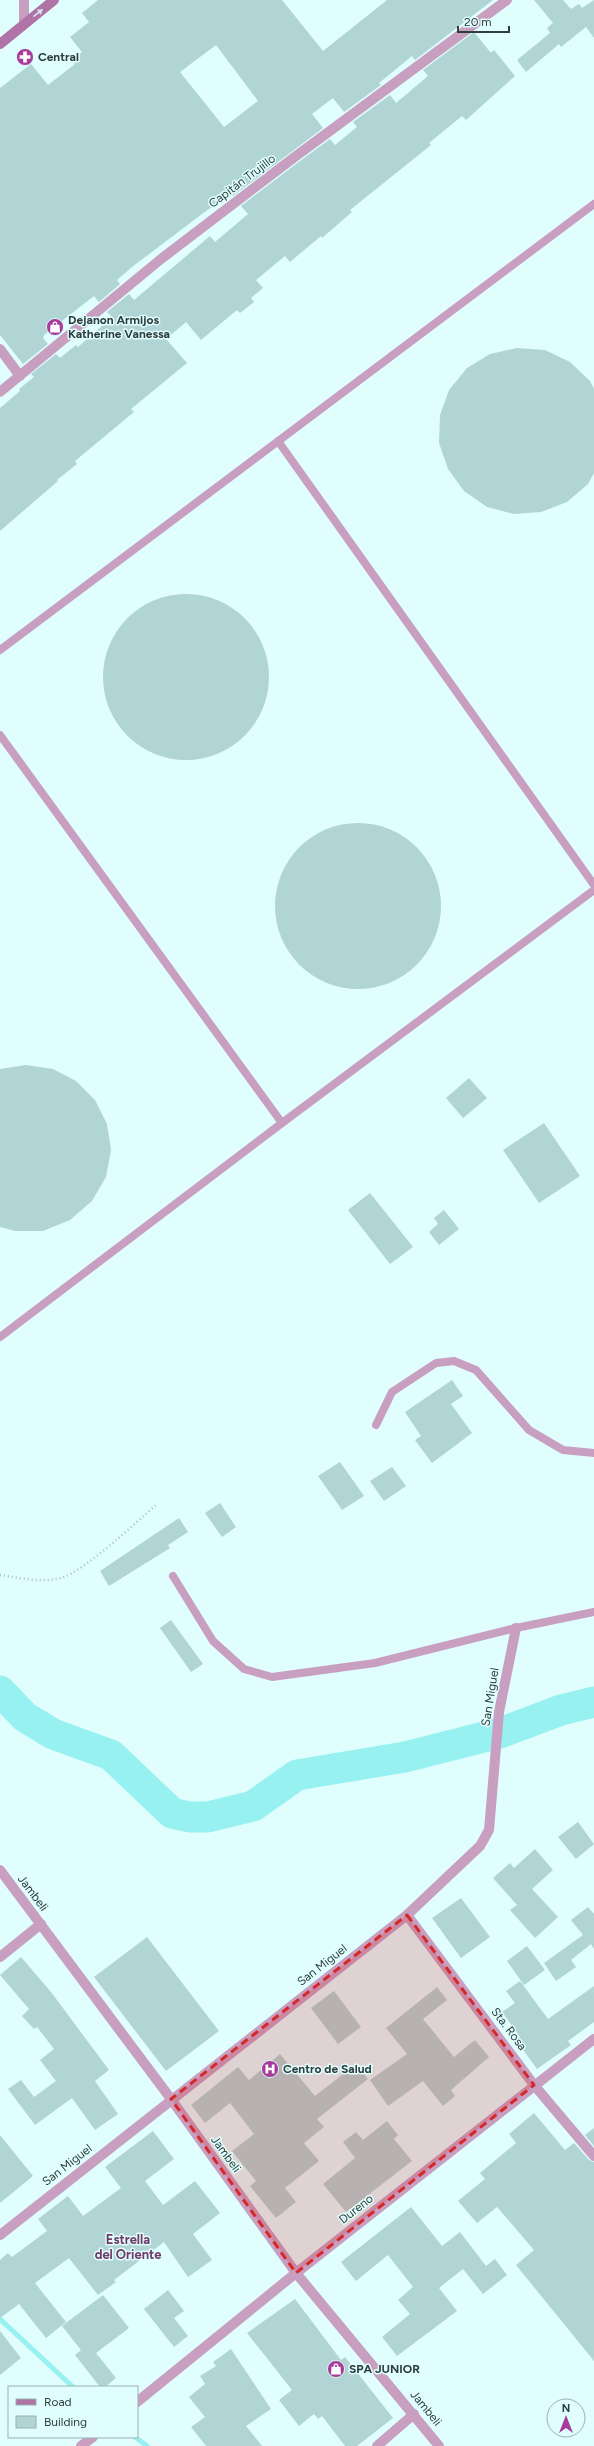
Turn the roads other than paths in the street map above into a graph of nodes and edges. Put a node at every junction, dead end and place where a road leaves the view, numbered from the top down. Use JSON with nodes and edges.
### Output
{"nodes":[{"id":1,"x":24,"y":0,"type":"edge"},
{"id":2,"x":54,"y":0,"type":"edge"},
{"id":3,"x":507,"y":0,"type":"edge"},
{"id":4,"x":24,"y":24,"type":"junction"},
{"id":5,"x":0,"y":44,"type":"edge"},
{"id":6,"x":594,"y":204,"type":"edge"},
{"id":7,"x":0,"y":349,"type":"edge"},
{"id":8,"x":20,"y":376,"type":"junction"},
{"id":9,"x":0,"y":392,"type":"edge"},
{"id":10,"x":278,"y":441,"type":"junction"},
{"id":11,"x":0,"y":650,"type":"edge"},
{"id":12,"x":0,"y":734,"type":"edge"},
{"id":13,"x":594,"y":885,"type":"edge"},
{"id":14,"x":594,"y":890,"type":"edge"},
{"id":15,"x":282,"y":1123,"type":"junction"},
{"id":16,"x":0,"y":1337,"type":"edge"},
{"id":17,"x":376,"y":1425,"type":"dead end"},
{"id":18,"x":594,"y":1453,"type":"edge"},
{"id":19,"x":173,"y":1576,"type":"dead end"},
{"id":20,"x":594,"y":1612,"type":"edge"},
{"id":21,"x":516,"y":1628,"type":"junction"},
{"id":22,"x":0,"y":1870,"type":"edge"},
{"id":23,"x":407,"y":1915,"type":"junction"},
{"id":24,"x":40,"y":1924,"type":"junction"},
{"id":25,"x":0,"y":1957,"type":"edge"},
{"id":26,"x":594,"y":2039,"type":"edge"},
{"id":27,"x":534,"y":2085,"type":"junction"},
{"id":28,"x":171,"y":2099,"type":"junction"},
{"id":29,"x":594,"y":2156,"type":"edge"},
{"id":30,"x":0,"y":2235,"type":"edge"},
{"id":31,"x":296,"y":2273,"type":"junction"},
{"id":32,"x":138,"y":2401,"type":"edge"},
{"id":33,"x":414,"y":2414,"type":"junction"},
{"id":34,"x":92,"y":2438,"type":"edge"},
{"id":35,"x":81,"y":2446,"type":"edge"},
{"id":36,"x":377,"y":2446,"type":"edge"},
{"id":37,"x":439,"y":2446,"type":"edge"}],
"edges":[{"from":1,"to":4,"type":"street"},
{"from":4,"to":2,"type":"main road","one_way":true},
{"from":3,"to":8,"type":"street","name":"Capitán Trujillo"},
{"from":4,"to":5,"type":"main road"},
{"from":6,"to":10,"type":"lane"},
{"from":7,"to":8,"type":"street"},
{"from":8,"to":9,"type":"street","name":"Capitán Trujillo"},
{"from":10,"to":11,"type":"lane"},
{"from":10,"to":13,"type":"lane"},
{"from":12,"to":15,"type":"lane"},
{"from":14,"to":15,"type":"lane"},
{"from":15,"to":16,"type":"lane"},
{"from":17,"to":18,"type":"lane"},
{"from":19,"to":21,"type":"lane"},
{"from":20,"to":21,"type":"lane"},
{"from":21,"to":23,"type":"street","name":"San Miguel"},
{"from":22,"to":24,"type":"street","name":"Jambeli"},
{"from":23,"to":27,"type":"street","name":"Sta. Rosa"},
{"from":23,"to":28,"type":"street","name":"San Miguel"},
{"from":24,"to":25,"type":"street"},
{"from":24,"to":28,"type":"street","name":"Jambeli"},
{"from":26,"to":27,"type":"street","name":"Dureno"},
{"from":27,"to":29,"type":"street","name":"Sta. Rosa"},
{"from":27,"to":31,"type":"street","name":"Dureno"},
{"from":28,"to":30,"type":"street","name":"San Miguel"},
{"from":28,"to":31,"type":"street","name":"Jambeli"},
{"from":31,"to":32,"type":"street","name":"Dureno"},
{"from":31,"to":33,"type":"street","name":"Jambeli"},
{"from":33,"to":36,"type":"street"},
{"from":33,"to":37,"type":"street","name":"Jambeli"},
{"from":34,"to":35,"type":"street"}]}
